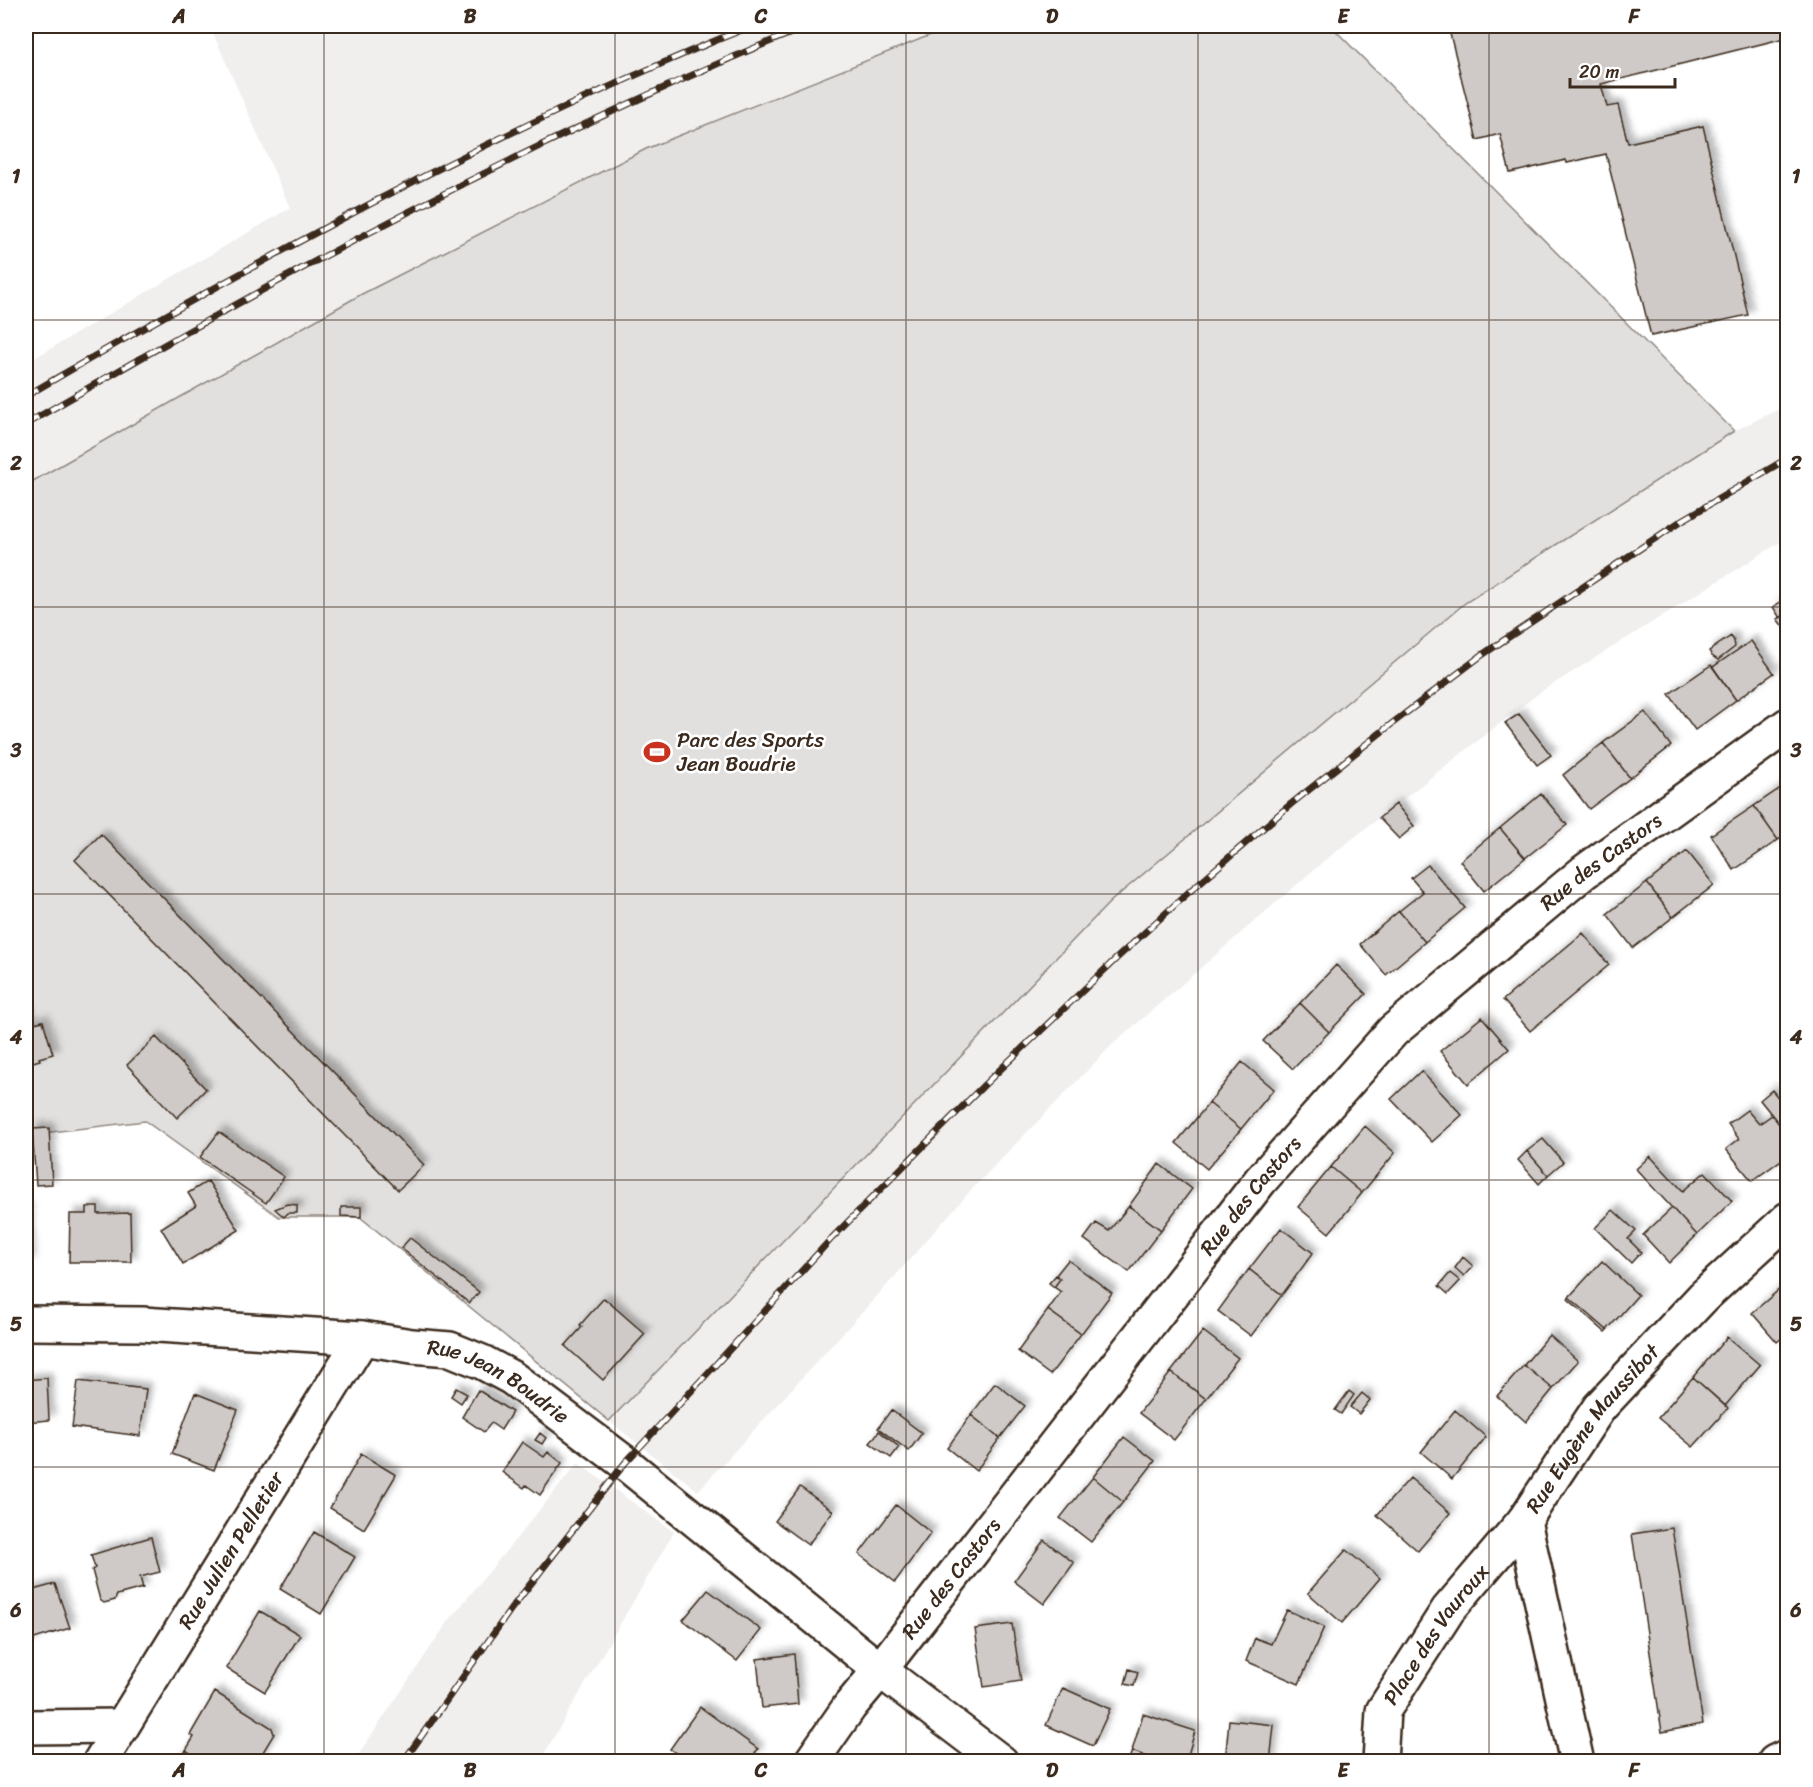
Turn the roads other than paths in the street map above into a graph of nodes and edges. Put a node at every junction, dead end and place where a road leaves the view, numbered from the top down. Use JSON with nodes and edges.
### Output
{"nodes":[{"id":1,"x":1788,"y":725,"type":"edge"},
{"id":2,"x":1788,"y":1220,"type":"edge"},
{"id":3,"x":26,"y":1323,"type":"edge"},
{"id":4,"x":362,"y":1338,"type":"junction"},
{"id":5,"x":1524,"y":1521,"type":"junction"},
{"id":6,"x":880,"y":1670,"type":"junction"},
{"id":7,"x":122,"y":1726,"type":"junction"},
{"id":8,"x":26,"y":1727,"type":"edge"},
{"id":9,"x":1788,"y":1756,"type":"edge"},
{"id":10,"x":100,"y":1761,"type":"edge"},
{"id":11,"x":811,"y":1761,"type":"edge"},
{"id":12,"x":1001,"y":1761,"type":"edge"},
{"id":13,"x":1380,"y":1761,"type":"edge"},
{"id":14,"x":1577,"y":1761,"type":"edge"},
{"id":15,"x":1775,"y":1761,"type":"edge"}],
"edges":[{"from":1,"to":6,"type":"street","name":"Rue des Castors"},
{"from":2,"to":5,"type":"street","name":"Rue Eugène Maussibot"},
{"from":3,"to":4,"type":"street","name":"Rue Jean Boudrie"},
{"from":4,"to":6,"type":"street","name":"Rue Jean Boudrie"},
{"from":4,"to":7,"type":"street","name":"Rue Julien Pelletier"},
{"from":5,"to":13,"type":"street","name":"Place des Vauroux"},
{"from":5,"to":14,"type":"street","name":"Rue Eugène Maussibot"},
{"from":6,"to":11,"type":"street","name":"Rue des Castors"},
{"from":6,"to":12,"type":"street","name":"Rue Jean Boudrie"},
{"from":7,"to":8,"type":"street"},
{"from":7,"to":10,"type":"street","name":"Rue Julien Pelletier"},
{"from":9,"to":15,"type":"street"}]}
